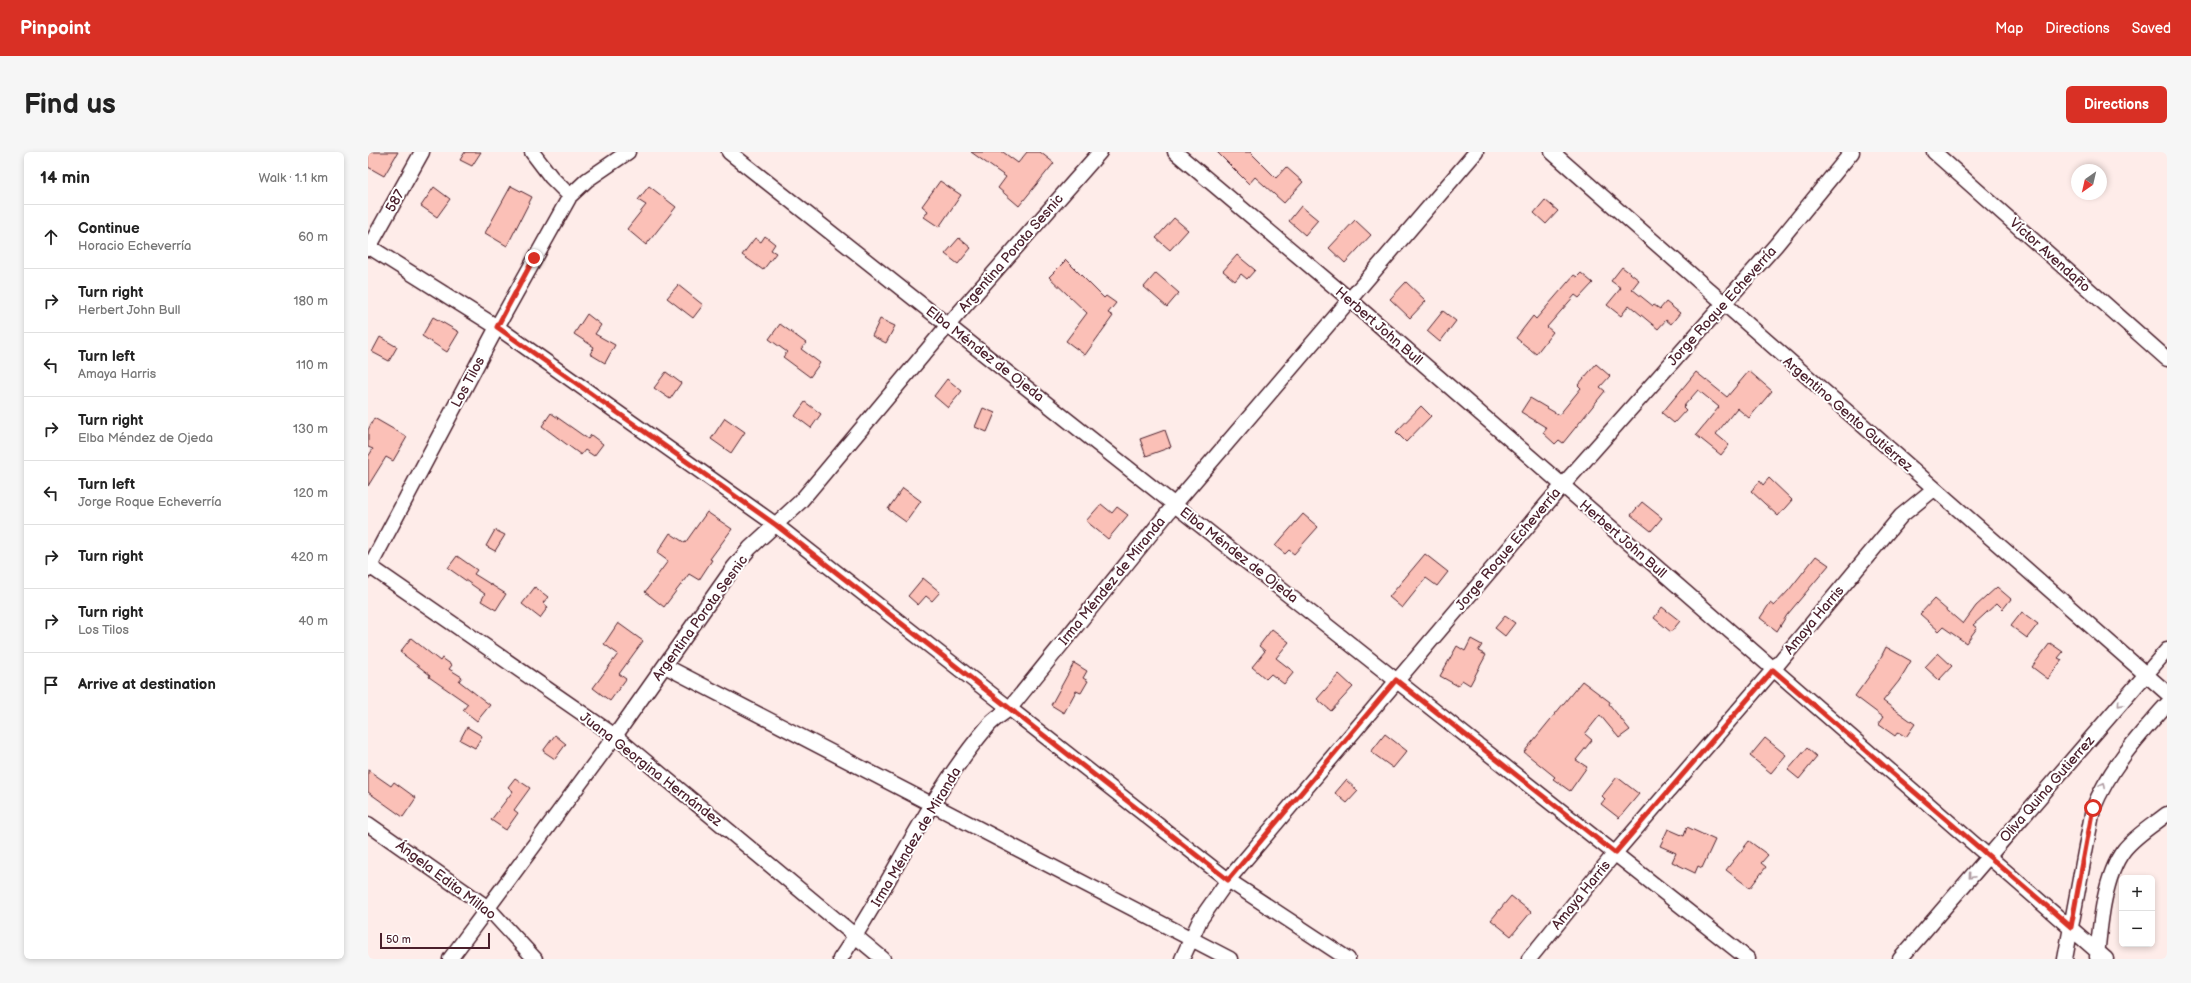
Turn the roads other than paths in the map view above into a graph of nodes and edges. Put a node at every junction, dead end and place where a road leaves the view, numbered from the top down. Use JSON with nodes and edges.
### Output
{"nodes":[{"id":1,"x":422,"y":152,"type":"edge"},
{"id":2,"x":532,"y":152,"type":"edge"},
{"id":3,"x":628,"y":152,"type":"edge"},
{"id":4,"x":729,"y":152,"type":"edge"},
{"id":5,"x":1100,"y":152,"type":"edge"},
{"id":6,"x":1175,"y":152,"type":"edge"},
{"id":7,"x":1476,"y":152,"type":"edge"},
{"id":8,"x":1552,"y":152,"type":"edge"},
{"id":9,"x":1852,"y":152,"type":"edge"},
{"id":10,"x":1934,"y":152,"type":"edge"},
{"id":11,"x":570,"y":196,"type":"junction"},
{"id":12,"x":368,"y":248,"type":"edge"},
{"id":13,"x":1349,"y":299,"type":"junction"},
{"id":14,"x":1723,"y":304,"type":"junction"},
{"id":15,"x":949,"y":324,"type":"junction"},
{"id":16,"x":497,"y":327,"type":"junction"},
{"id":17,"x":2167,"y":359,"type":"edge"},
{"id":18,"x":1562,"y":486,"type":"junction"},
{"id":19,"x":1934,"y":489,"type":"junction"},
{"id":20,"x":1174,"y":504,"type":"junction"},
{"id":21,"x":776,"y":525,"type":"junction"},
{"id":22,"x":369,"y":567,"type":"edge"},
{"id":23,"x":2167,"y":650,"type":"edge"},
{"id":24,"x":665,"y":666,"type":"junction"},
{"id":25,"x":1773,"y":670,"type":"junction"},
{"id":26,"x":2146,"y":674,"type":"junction"},
{"id":27,"x":1396,"y":680,"type":"junction"},
{"id":28,"x":2167,"y":693,"type":"edge"},
{"id":29,"x":2167,"y":704,"type":"edge"},
{"id":30,"x":1010,"y":708,"type":"junction"},
{"id":31,"x":615,"y":736,"type":"junction"},
{"id":32,"x":933,"y":804,"type":"junction"},
{"id":33,"x":2167,"y":814,"type":"edge"},
{"id":34,"x":368,"y":824,"type":"edge"},
{"id":35,"x":1615,"y":853,"type":"junction"},
{"id":36,"x":1988,"y":857,"type":"junction"},
{"id":37,"x":1228,"y":880,"type":"junction"},
{"id":38,"x":488,"y":908,"type":"junction"},
{"id":39,"x":2071,"y":927,"type":"junction"},
{"id":40,"x":856,"y":936,"type":"junction"},
{"id":41,"x":1191,"y":938,"type":"junction"},
{"id":42,"x":2100,"y":956,"type":"edge"},
{"id":43,"x":450,"y":959,"type":"edge"},
{"id":44,"x":535,"y":959,"type":"edge"},
{"id":45,"x":840,"y":959,"type":"edge"},
{"id":46,"x":883,"y":959,"type":"edge"},
{"id":47,"x":1182,"y":959,"type":"edge"},
{"id":48,"x":1230,"y":959,"type":"edge"},
{"id":49,"x":1348,"y":959,"type":"edge"},
{"id":50,"x":1529,"y":959,"type":"edge"},
{"id":51,"x":1748,"y":959,"type":"edge"},
{"id":52,"x":1900,"y":959,"type":"edge"},
{"id":53,"x":2065,"y":959,"type":"edge"}],
"edges":[{"from":1,"to":12,"type":"street","name":"587"},
{"from":2,"to":11,"type":"street"},
{"from":3,"to":11,"type":"street","name":"Los Tilos"},
{"from":4,"to":15,"type":"street","name":"Elba Méndez de Ojeda"},
{"from":5,"to":15,"type":"street","name":"Argentina Porota Sesnic"},
{"from":6,"to":13,"type":"street","name":"Herbert John Bull"},
{"from":7,"to":13,"type":"street","name":"Irma Méndez de Miranda"},
{"from":8,"to":14,"type":"street","name":"Argentino Gento Gutiérrez"},
{"from":9,"to":14,"type":"street","name":"Jorge Roque Echeverría"},
{"from":10,"to":17,"type":"street","name":"Víctor Avendaño"},
{"from":11,"to":16,"type":"street","name":"Los Tilos"},
{"from":12,"to":16,"type":"street"},
{"from":13,"to":18,"type":"street","name":"Herbert John Bull"},
{"from":13,"to":20,"type":"street","name":"Irma Méndez de Miranda"},
{"from":14,"to":18,"type":"street","name":"Jorge Roque Echeverría"},
{"from":14,"to":19,"type":"street","name":"Argentino Gento Gutiérrez"},
{"from":15,"to":20,"type":"street","name":"Elba Méndez de Ojeda"},
{"from":15,"to":21,"type":"street","name":"Argentina Porota Sesnic"},
{"from":16,"to":21,"type":"street"},
{"from":16,"to":22,"type":"street","name":"Los Tilos"},
{"from":18,"to":25,"type":"street","name":"Herbert John Bull"},
{"from":18,"to":27,"type":"street","name":"Jorge Roque Echeverría"},
{"from":19,"to":25,"type":"street","name":"Amaya Harris"},
{"from":19,"to":26,"type":"street","name":"Argentino Gento Gutiérrez"},
{"from":20,"to":27,"type":"street","name":"Elba Méndez de Ojeda"},
{"from":20,"to":30,"type":"street","name":"Irma Méndez de Miranda"},
{"from":21,"to":24,"type":"street","name":"Argentina Porota Sesnic"},
{"from":21,"to":30,"type":"street"},
{"from":22,"to":31,"type":"street","name":"Juana Georgina Hernández"},
{"from":23,"to":26,"type":"street","name":"Oliva Quina Gutierrez"},
{"from":24,"to":31,"type":"street","name":"Argentina Porota Sesnic"},
{"from":24,"to":32,"type":"street"},
{"from":25,"to":35,"type":"street","name":"Amaya Harris"},
{"from":25,"to":36,"type":"street","name":"Herbert John Bull"},
{"from":26,"to":28,"type":"street","name":"Argentino Gento Gutiérrez"},
{"from":26,"to":36,"type":"street","name":"Oliva Quina Gutierrez","one_way":true},
{"from":27,"to":35,"type":"street","name":"Elba Méndez de Ojeda"},
{"from":27,"to":37,"type":"street","name":"Jorge Roque Echeverría"},
{"from":39,"to":29,"type":"street","one_way":true},
{"from":30,"to":32,"type":"street","name":"Irma Méndez de Miranda"},
{"from":30,"to":37,"type":"street"},
{"from":31,"to":38,"type":"street","name":"Argentina Porota Sesnic"},
{"from":31,"to":40,"type":"street","name":"Juana Georgina Hernández"},
{"from":32,"to":40,"type":"street","name":"Irma Méndez de Miranda"},
{"from":32,"to":41,"type":"street"},
{"from":33,"to":42,"type":"street"},
{"from":34,"to":38,"type":"street","name":"Ángela Edita Millao"},
{"from":35,"to":50,"type":"street","name":"Amaya Harris"},
{"from":35,"to":51,"type":"street","name":"Elba Méndez de Ojeda"},
{"from":36,"to":39,"type":"street","name":"Herbert John Bull"},
{"from":36,"to":52,"type":"street","name":"Oliva Quina Gutierrez","one_way":true},
{"from":37,"to":41,"type":"street","name":"Jorge Roque Echeverría"},
{"from":37,"to":49,"type":"street"},
{"from":38,"to":43,"type":"street","name":"Argentina Porota Sesnic"},
{"from":38,"to":44,"type":"street","name":"Ángela Edita Millao"},
{"from":39,"to":42,"type":"street","name":"Herbert John Bull"},
{"from":39,"to":53,"type":"street"},
{"from":40,"to":45,"type":"street","name":"Irma Méndez de Miranda"},
{"from":40,"to":46,"type":"street","name":"Juana Georgina Hernández"},
{"from":41,"to":47,"type":"street","name":"Jorge Roque Echeverría"},
{"from":41,"to":48,"type":"street"}]}
